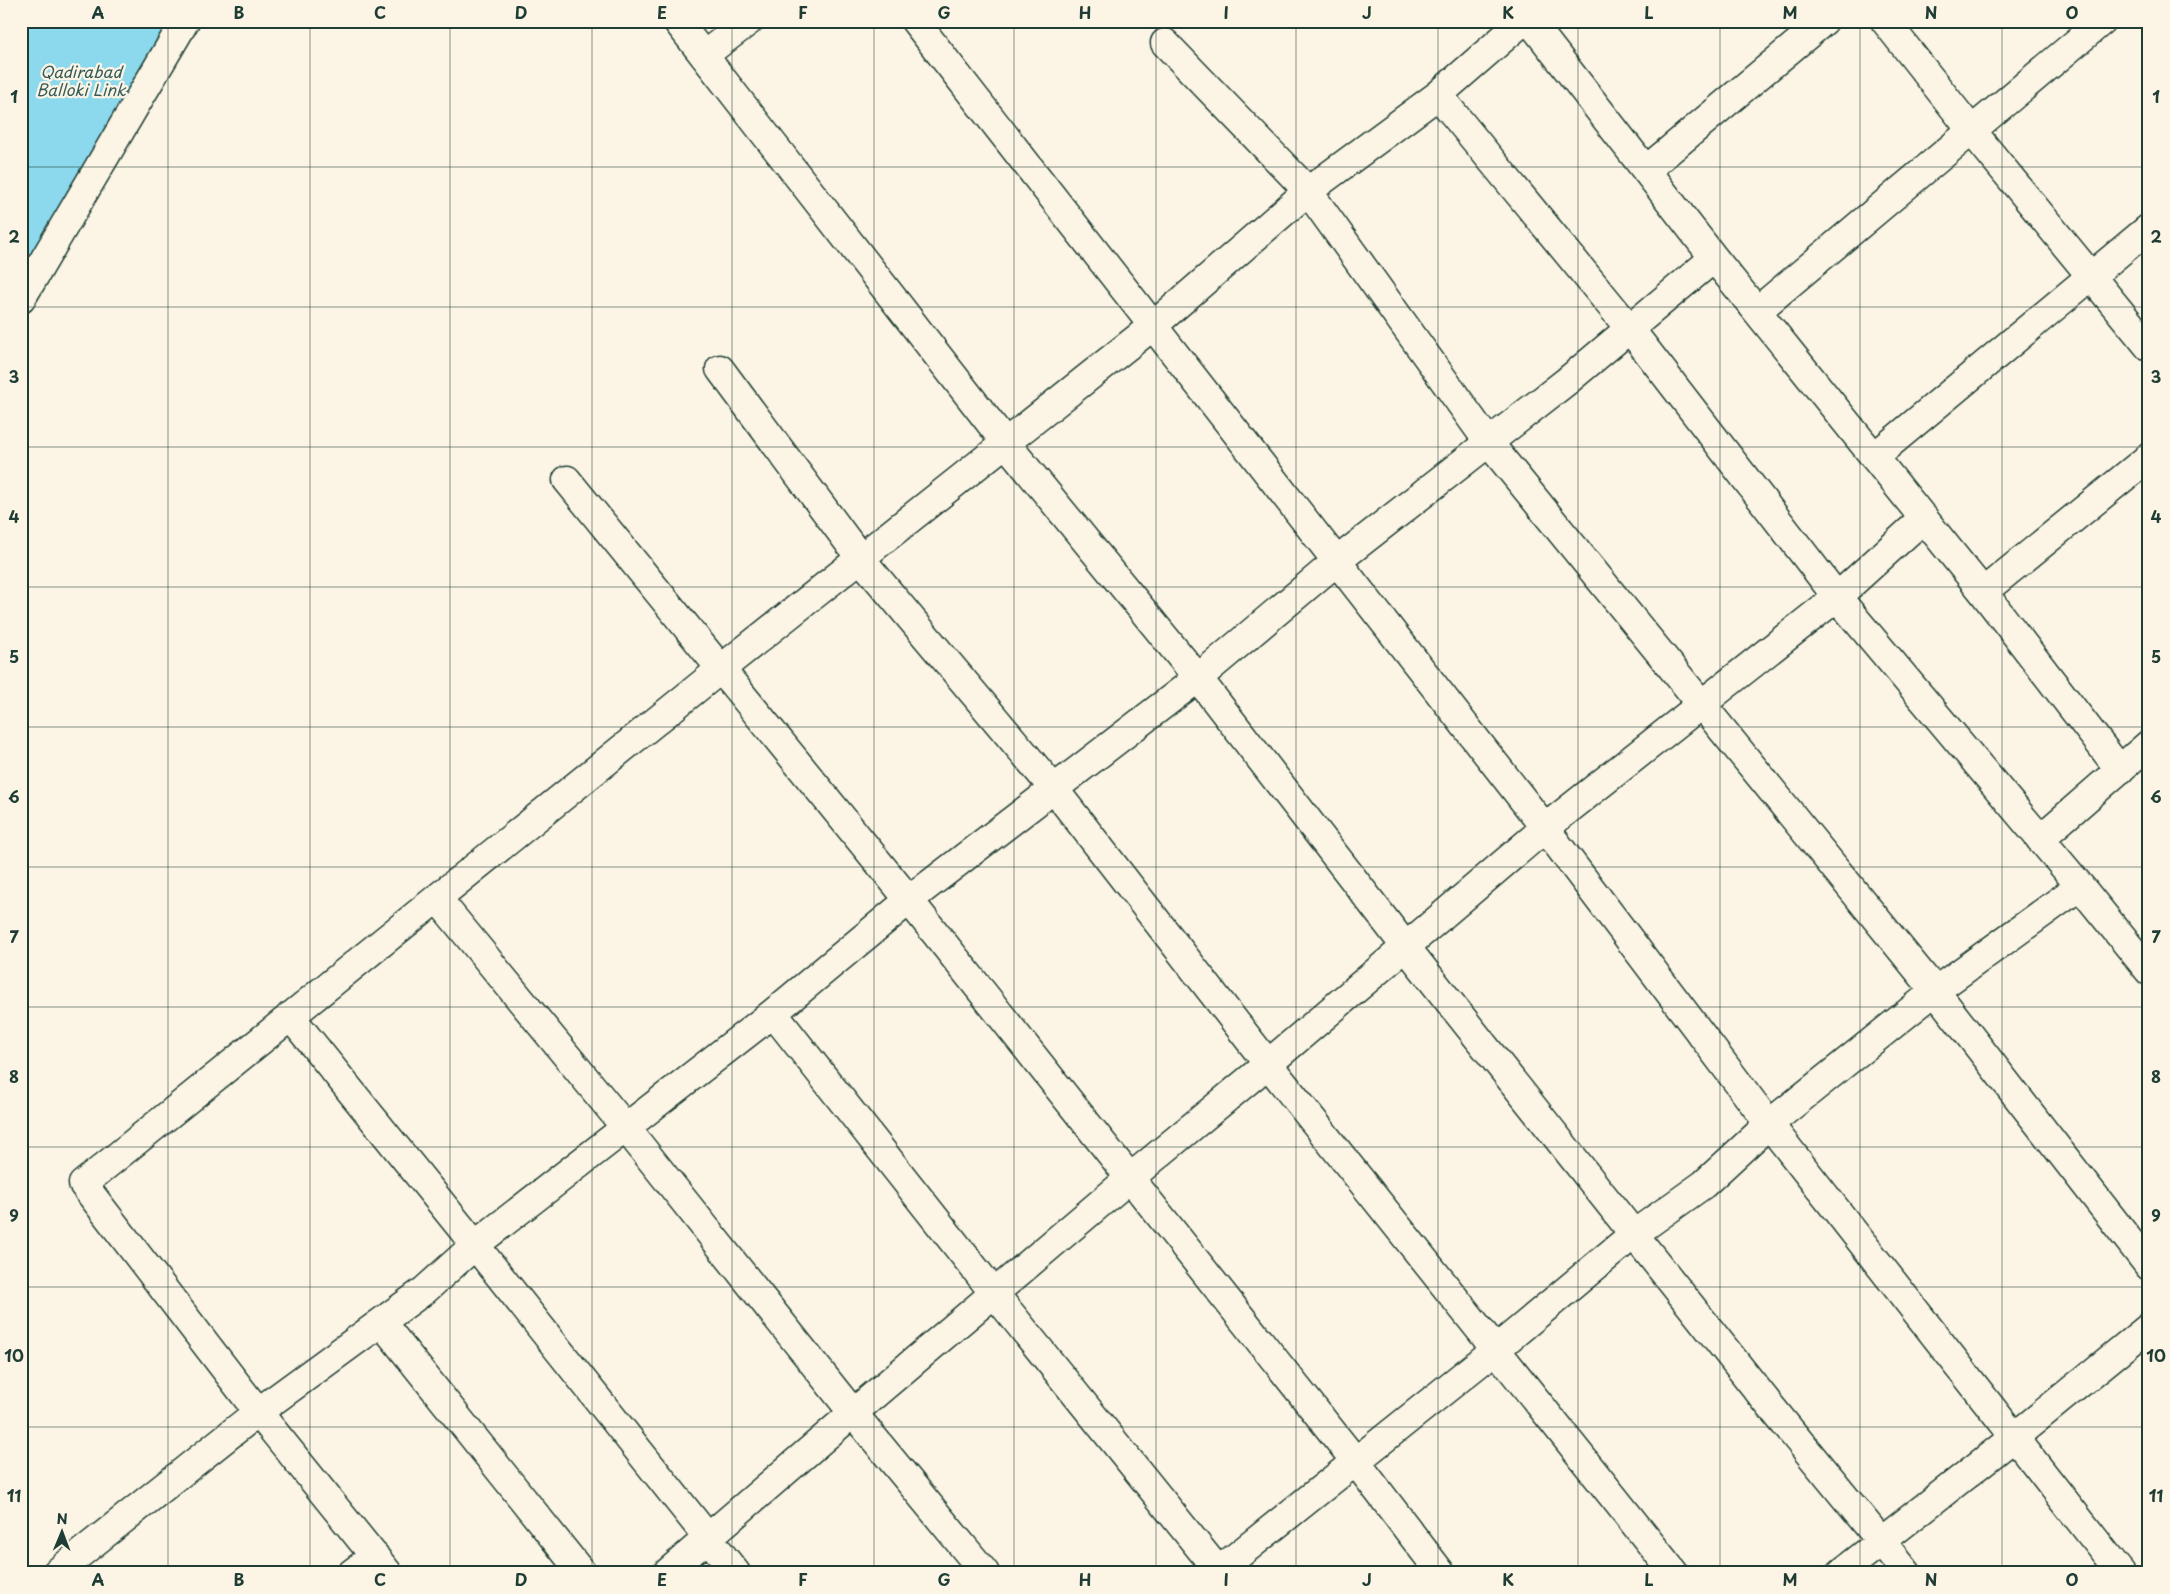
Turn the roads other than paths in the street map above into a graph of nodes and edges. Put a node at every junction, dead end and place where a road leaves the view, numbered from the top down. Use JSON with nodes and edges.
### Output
{"nodes":[{"id":1,"x":185,"y":21,"type":"edge"},
{"id":2,"x":677,"y":21,"type":"edge"},
{"id":3,"x":749,"y":21,"type":"edge"},
{"id":4,"x":915,"y":21,"type":"edge"},
{"id":5,"x":1522,"y":21,"type":"edge"},
{"id":6,"x":1530,"y":21,"type":"edge"},
{"id":7,"x":1824,"y":21,"type":"edge"},
{"id":8,"x":1886,"y":21,"type":"edge"},
{"id":9,"x":2102,"y":21,"type":"edge"},
{"id":10,"x":1165,"y":43,"type":"dead end"},
{"id":11,"x":704,"y":55,"type":"junction"},
{"id":12,"x":1438,"y":95,"type":"junction"},
{"id":13,"x":1972,"y":131,"type":"junction"},
{"id":14,"x":1646,"y":170,"type":"junction"},
{"id":15,"x":1308,"y":191,"type":"junction"},
{"id":16,"x":2149,"y":228,"type":"edge"},
{"id":17,"x":1714,"y":258,"type":"junction"},
{"id":18,"x":2092,"y":276,"type":"junction"},
{"id":19,"x":21,"y":298,"type":"edge"},
{"id":20,"x":1757,"y":311,"type":"junction"},
{"id":21,"x":1154,"y":325,"type":"junction"},
{"id":22,"x":1630,"y":329,"type":"junction"},
{"id":23,"x":2149,"y":347,"type":"edge"},
{"id":24,"x":720,"y":369,"type":"dead end"},
{"id":25,"x":1005,"y":442,"type":"junction"},
{"id":26,"x":1489,"y":443,"type":"junction"},
{"id":27,"x":1874,"y":457,"type":"junction"},
{"id":28,"x":2149,"y":457,"type":"edge"},
{"id":29,"x":567,"y":480,"type":"dead end"},
{"id":30,"x":1924,"y":518,"type":"junction"},
{"id":31,"x":861,"y":559,"type":"junction"},
{"id":32,"x":1337,"y":561,"type":"junction"},
{"id":33,"x":1983,"y":592,"type":"junction"},
{"id":34,"x":1837,"y":597,"type":"junction"},
{"id":35,"x":722,"y":668,"type":"junction"},
{"id":36,"x":1198,"y":678,"type":"junction"},
{"id":37,"x":1701,"y":704,"type":"junction"},
{"id":38,"x":2149,"y":744,"type":"edge"},
{"id":39,"x":2120,"y":770,"type":"junction"},
{"id":40,"x":1054,"y":789,"type":"junction"},
{"id":41,"x":1545,"y":828,"type":"junction"},
{"id":42,"x":2040,"y":839,"type":"junction"},
{"id":43,"x":2080,"y":886,"type":"junction"},
{"id":44,"x":437,"y":898,"type":"junction"},
{"id":45,"x":909,"y":900,"type":"junction"},
{"id":46,"x":1405,"y":946,"type":"junction"},
{"id":47,"x":2149,"y":971,"type":"edge"},
{"id":48,"x":1935,"y":991,"type":"junction"},
{"id":49,"x":773,"y":1013,"type":"junction"},
{"id":50,"x":290,"y":1016,"type":"junction"},
{"id":51,"x":1268,"y":1064,"type":"junction"},
{"id":52,"x":1769,"y":1124,"type":"junction"},
{"id":53,"x":626,"y":1128,"type":"junction"},
{"id":54,"x":1130,"y":1178,"type":"junction"},
{"id":55,"x":1634,"y":1234,"type":"junction"},
{"id":56,"x":475,"y":1244,"type":"junction"},
{"id":57,"x":2149,"y":1266,"type":"edge"},
{"id":58,"x":994,"y":1292,"type":"junction"},
{"id":59,"x":382,"y":1323,"type":"junction"},
{"id":60,"x":2149,"y":1327,"type":"edge"},
{"id":61,"x":1495,"y":1350,"type":"junction"},
{"id":62,"x":258,"y":1412,"type":"junction"},
{"id":63,"x":853,"y":1413,"type":"junction"},
{"id":64,"x":2013,"y":1438,"type":"junction"},
{"id":65,"x":1356,"y":1462,"type":"junction"},
{"id":66,"x":708,"y":1538,"type":"junction"},
{"id":67,"x":1880,"y":1540,"type":"junction"},
{"id":68,"x":382,"y":1564,"type":"edge"},
{"id":69,"x":1218,"y":1572,"type":"edge"},
{"id":70,"x":56,"y":1573,"type":"edge"},
{"id":71,"x":352,"y":1573,"type":"edge"},
{"id":72,"x":582,"y":1573,"type":"edge"},
{"id":73,"x":667,"y":1573,"type":"edge"},
{"id":74,"x":736,"y":1573,"type":"edge"},
{"id":75,"x":985,"y":1573,"type":"edge"},
{"id":76,"x":1442,"y":1573,"type":"edge"},
{"id":77,"x":1674,"y":1573,"type":"edge"},
{"id":78,"x":1841,"y":1573,"type":"edge"},
{"id":79,"x":1907,"y":1573,"type":"edge"},
{"id":80,"x":2122,"y":1573,"type":"edge"}],
"edges":[{"from":1,"to":19,"type":"street"},
{"from":2,"to":11,"type":"street"},
{"from":3,"to":11,"type":"street"},
{"from":4,"to":21,"type":"street"},
{"from":5,"to":12,"type":"street"},
{"from":6,"to":14,"type":"street"},
{"from":7,"to":14,"type":"street"},
{"from":8,"to":13,"type":"street"},
{"from":9,"to":13,"type":"street"},
{"from":10,"to":15,"type":"street"},
{"from":11,"to":25,"type":"street"},
{"from":12,"to":15,"type":"street"},
{"from":12,"to":22,"type":"street"},
{"from":13,"to":18,"type":"street"},
{"from":13,"to":20,"type":"street"},
{"from":14,"to":17,"type":"street"},
{"from":15,"to":21,"type":"street"},
{"from":15,"to":26,"type":"street"},
{"from":16,"to":18,"type":"street"},
{"from":17,"to":20,"type":"street"},
{"from":17,"to":22,"type":"street"},
{"from":18,"to":23,"type":"street"},
{"from":18,"to":27,"type":"street"},
{"from":20,"to":27,"type":"street"},
{"from":21,"to":25,"type":"street"},
{"from":21,"to":32,"type":"street"},
{"from":22,"to":26,"type":"street"},
{"from":22,"to":34,"type":"street"},
{"from":24,"to":31,"type":"street"},
{"from":25,"to":31,"type":"street"},
{"from":25,"to":36,"type":"street"},
{"from":26,"to":32,"type":"street"},
{"from":26,"to":37,"type":"street"},
{"from":27,"to":30,"type":"street"},
{"from":28,"to":33,"type":"street"},
{"from":29,"to":35,"type":"street"},
{"from":30,"to":33,"type":"street"},
{"from":30,"to":34,"type":"street"},
{"from":31,"to":35,"type":"street"},
{"from":31,"to":40,"type":"street"},
{"from":32,"to":36,"type":"street"},
{"from":32,"to":41,"type":"street"},
{"from":33,"to":39,"type":"street"},
{"from":34,"to":37,"type":"street"},
{"from":34,"to":42,"type":"street"},
{"from":35,"to":44,"type":"street"},
{"from":35,"to":45,"type":"street"},
{"from":36,"to":40,"type":"street"},
{"from":36,"to":46,"type":"street"},
{"from":37,"to":41,"type":"street"},
{"from":37,"to":48,"type":"street"},
{"from":38,"to":39,"type":"street"},
{"from":39,"to":42,"type":"street"},
{"from":40,"to":45,"type":"street"},
{"from":40,"to":51,"type":"street"},
{"from":41,"to":46,"type":"street"},
{"from":41,"to":52,"type":"street"},
{"from":42,"to":43,"type":"street"},
{"from":43,"to":47,"type":"street"},
{"from":43,"to":48,"type":"street"},
{"from":44,"to":50,"type":"street"},
{"from":44,"to":53,"type":"street"},
{"from":45,"to":49,"type":"street"},
{"from":45,"to":54,"type":"street"},
{"from":46,"to":51,"type":"street"},
{"from":46,"to":55,"type":"street"},
{"from":48,"to":52,"type":"street"},
{"from":48,"to":57,"type":"street"},
{"from":49,"to":53,"type":"street"},
{"from":49,"to":58,"type":"street"},
{"from":50,"to":56,"type":"street"},
{"from":50,"to":62,"type":"street"},
{"from":51,"to":54,"type":"street"},
{"from":51,"to":61,"type":"street"},
{"from":52,"to":55,"type":"street"},
{"from":52,"to":64,"type":"street"},
{"from":53,"to":56,"type":"street"},
{"from":53,"to":63,"type":"street"},
{"from":54,"to":58,"type":"street"},
{"from":54,"to":65,"type":"street"},
{"from":55,"to":61,"type":"street"},
{"from":55,"to":67,"type":"street"},
{"from":56,"to":59,"type":"street"},
{"from":56,"to":66,"type":"street"},
{"from":58,"to":63,"type":"street"},
{"from":58,"to":69,"type":"street"},
{"from":59,"to":62,"type":"street"},
{"from":59,"to":72,"type":"street"},
{"from":60,"to":64,"type":"street"},
{"from":61,"to":65,"type":"street"},
{"from":61,"to":77,"type":"street"},
{"from":62,"to":68,"type":"street"},
{"from":62,"to":70,"type":"street"},
{"from":63,"to":66,"type":"street"},
{"from":63,"to":75,"type":"street"},
{"from":64,"to":67,"type":"street"},
{"from":64,"to":80,"type":"street"},
{"from":65,"to":69,"type":"street"},
{"from":65,"to":76,"type":"street"},
{"from":66,"to":73,"type":"street"},
{"from":66,"to":74,"type":"street"},
{"from":67,"to":78,"type":"street"},
{"from":67,"to":79,"type":"street"},
{"from":68,"to":71,"type":"street"}]}
